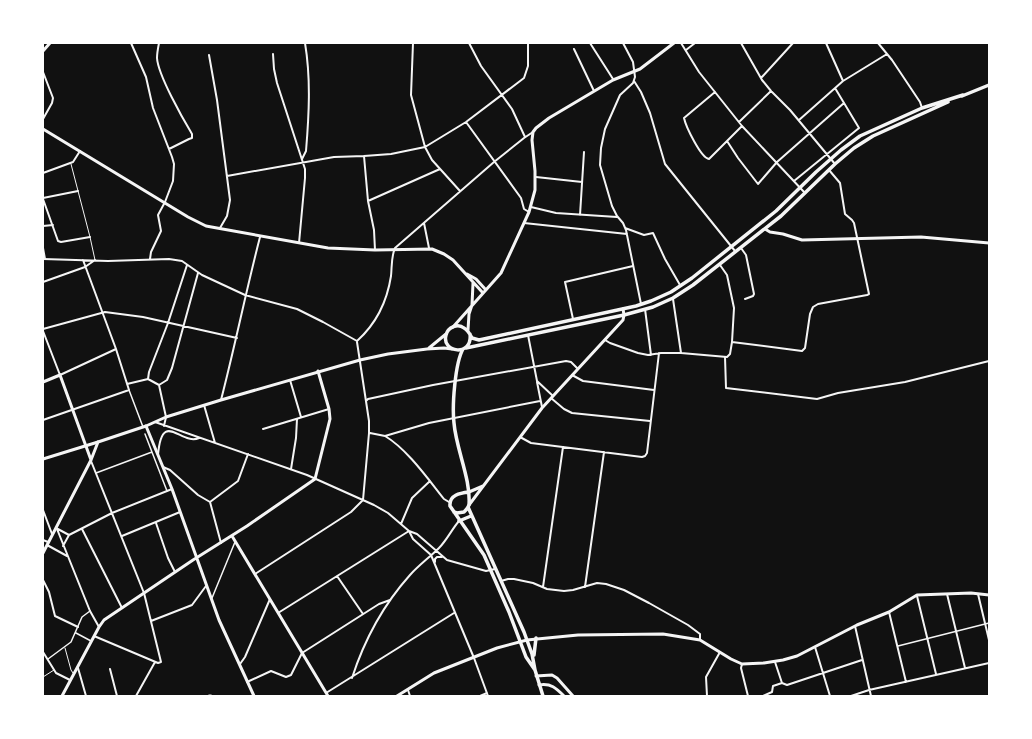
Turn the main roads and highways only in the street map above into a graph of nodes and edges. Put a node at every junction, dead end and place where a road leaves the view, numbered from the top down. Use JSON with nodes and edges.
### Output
{"nodes":[{"id":1,"x":989,"y":84,"type":"edge"},
{"id":2,"x":963,"y":95,"type":"junction"},
{"id":3,"x":776,"y":211,"type":"junction"},
{"id":4,"x":781,"y":216,"type":"junction"},
{"id":5,"x":469,"y":332,"type":"junction"},
{"id":6,"x":455,"y":349,"type":"junction"},
{"id":7,"x":463,"y":349,"type":"junction"},
{"id":8,"x":459,"y":359,"type":"junction"},
{"id":9,"x":469,"y":492,"type":"junction"},
{"id":10,"x":458,"y":494,"type":"junction"},
{"id":11,"x":468,"y":504,"type":"junction"},
{"id":12,"x":452,"y":510,"type":"junction"},
{"id":13,"x":472,"y":516,"type":"junction"},
{"id":14,"x":459,"y":521,"type":"junction"},
{"id":15,"x":501,"y":581,"type":"junction"},
{"id":16,"x":496,"y":584,"type":"junction"},
{"id":17,"x":536,"y":638,"type":"road end"},
{"id":18,"x":534,"y":658,"type":"junction"},
{"id":19,"x":534,"y":670,"type":"junction"},
{"id":20,"x":543,"y":696,"type":"edge"}],
"edges":[{"from":1,"to":2,"type":"main road"},
{"from":2,"to":3,"type":"main road"},
{"from":2,"to":4,"type":"main road"},
{"from":3,"to":4,"type":"main road"},
{"from":3,"to":5,"type":"main road"},
{"from":4,"to":7,"type":"main road"},
{"from":5,"to":6,"type":"main road"},
{"from":5,"to":7,"type":"main road"},
{"from":6,"to":7,"type":"main road"},
{"from":6,"to":8,"type":"main road"},
{"from":7,"to":8,"type":"main road"},
{"from":8,"to":9,"type":"main road"},
{"from":9,"to":10,"type":"main road"},
{"from":9,"to":11,"type":"main road"},
{"from":10,"to":11,"type":"main road"},
{"from":10,"to":12,"type":"main road"},
{"from":11,"to":12,"type":"main road"},
{"from":11,"to":13,"type":"main road"},
{"from":12,"to":14,"type":"main road"},
{"from":13,"to":14,"type":"main road"},
{"from":13,"to":15,"type":"main road"},
{"from":14,"to":16,"type":"main road"},
{"from":15,"to":16,"type":"main road"},
{"from":15,"to":18,"type":"main road"},
{"from":16,"to":19,"type":"main road"},
{"from":17,"to":18,"type":"main road"},
{"from":18,"to":19,"type":"main road"},
{"from":19,"to":20,"type":"main road"}]}
